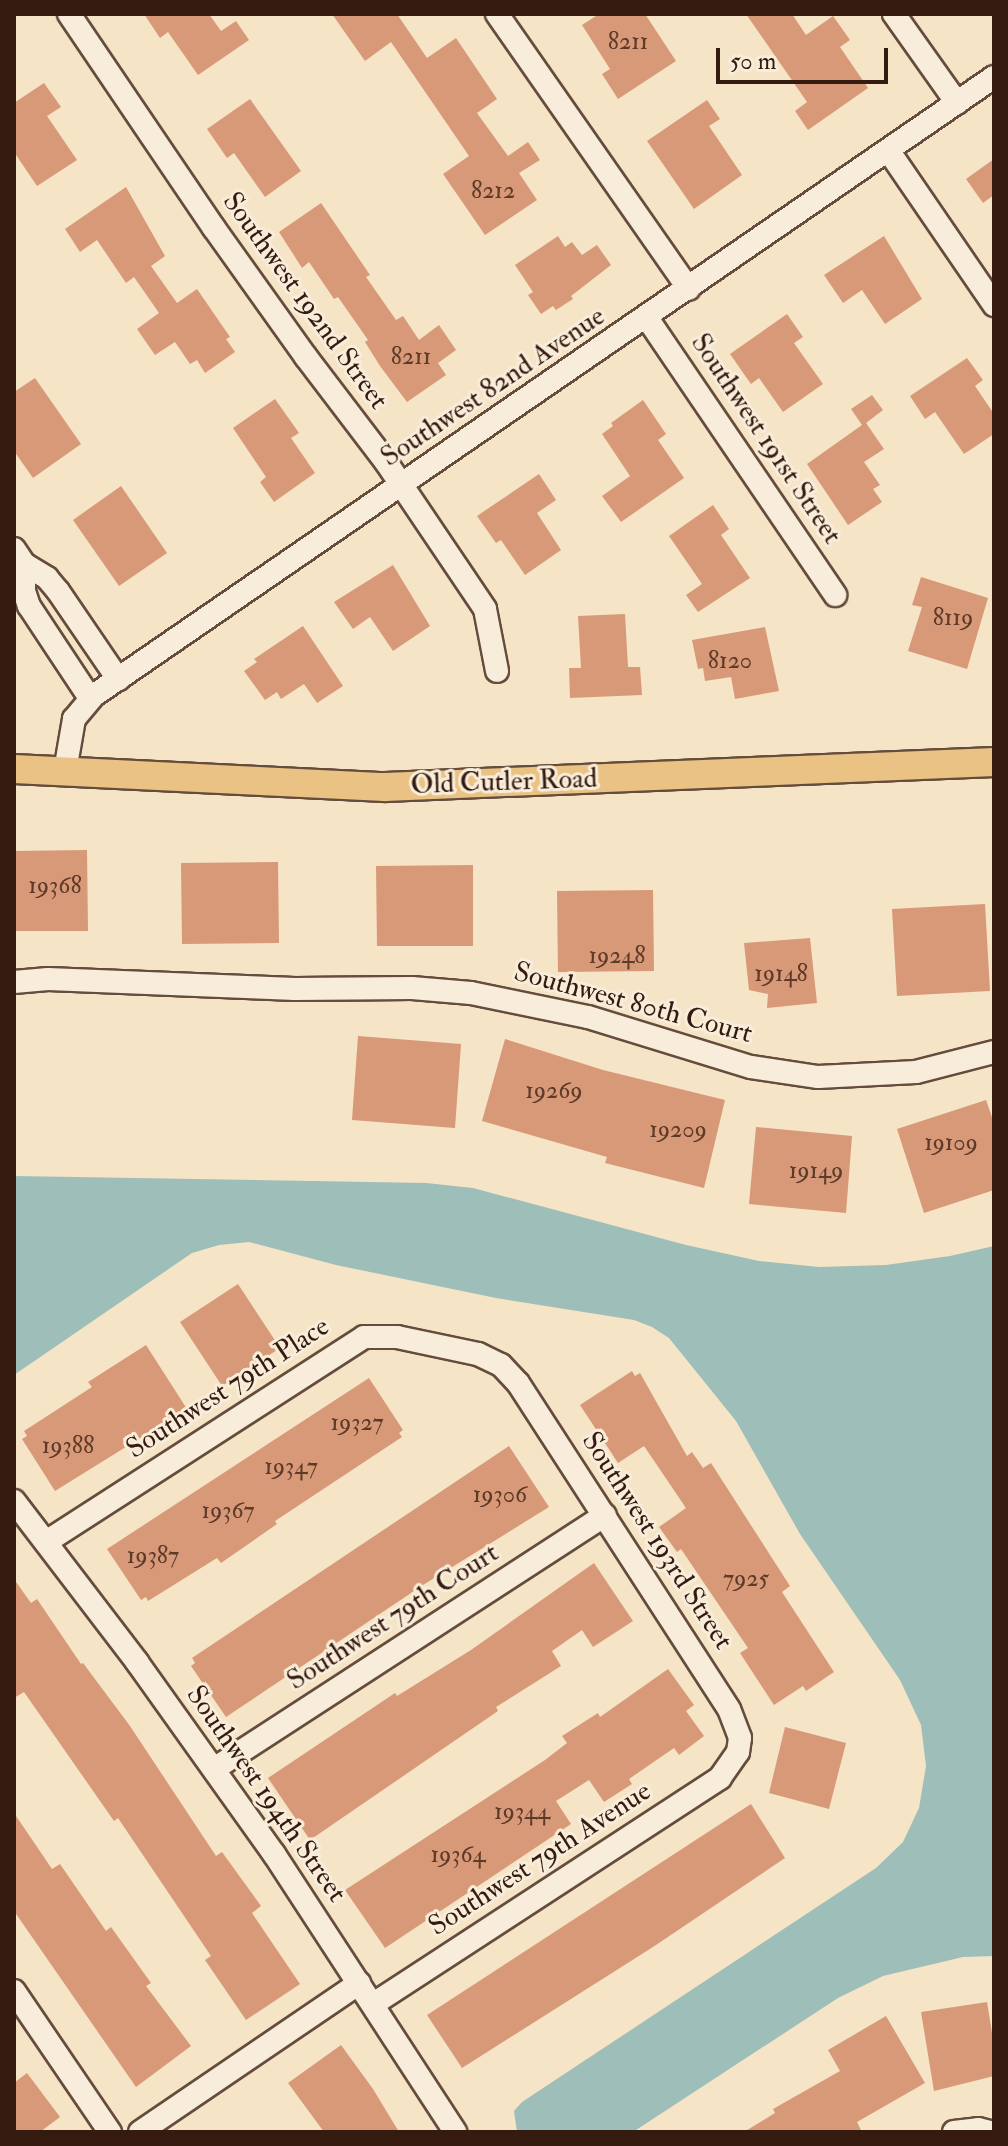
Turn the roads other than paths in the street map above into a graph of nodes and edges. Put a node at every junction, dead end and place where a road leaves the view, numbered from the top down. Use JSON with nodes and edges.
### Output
{"nodes":[{"id":1,"x":69,"y":14,"type":"edge"},
{"id":2,"x":497,"y":14,"type":"edge"},
{"id":3,"x":894,"y":14,"type":"edge"},
{"id":4,"x":994,"y":77,"type":"edge"},
{"id":5,"x":957,"y":103,"type":"junction"},
{"id":6,"x":888,"y":150,"type":"junction"},
{"id":7,"x":689,"y":289,"type":"junction"},
{"id":8,"x":994,"y":305,"type":"edge"},
{"id":9,"x":647,"y":318,"type":"junction"},
{"id":10,"x":402,"y":486,"type":"junction"},
{"id":11,"x":19,"y":556,"type":"edge"},
{"id":12,"x":835,"y":595,"type":"dead end"},
{"id":13,"x":70,"y":607,"type":"junction"},
{"id":14,"x":41,"y":628,"type":"junction"},
{"id":15,"x":497,"y":671,"type":"dead end"},
{"id":16,"x":118,"y":679,"type":"junction"},
{"id":17,"x":90,"y":698,"type":"junction"},
{"id":18,"x":994,"y":762,"type":"edge"},
{"id":19,"x":14,"y":769,"type":"edge"},
{"id":20,"x":65,"y":771,"type":"junction"},
{"id":21,"x":14,"y":982,"type":"edge"},
{"id":22,"x":994,"y":1052,"type":"edge"},
{"id":23,"x":501,"y":1365,"type":"joint"},
{"id":24,"x":14,"y":1501,"type":"edge"},
{"id":25,"x":605,"y":1515,"type":"junction"},
{"id":26,"x":46,"y":1542,"type":"junction"},
{"id":27,"x":735,"y":1759,"type":"joint"},
{"id":28,"x":214,"y":1769,"type":"junction"},
{"id":29,"x":359,"y":1983,"type":"junction"},
{"id":30,"x":14,"y":1991,"type":"edge"},
{"id":31,"x":373,"y":2004,"type":"junction"},
{"id":32,"x":22,"y":2019,"type":"edge"},
{"id":33,"x":986,"y":2131,"type":"edge"},
{"id":34,"x":110,"y":2132,"type":"edge"},
{"id":35,"x":140,"y":2132,"type":"edge"},
{"id":36,"x":455,"y":2132,"type":"edge"},
{"id":37,"x":954,"y":2132,"type":"edge"}],
"edges":[{"from":1,"to":10,"type":"street","name":"Southwest 192nd Street"},
{"from":2,"to":7,"type":"street"},
{"from":3,"to":5,"type":"street"},
{"from":4,"to":5,"type":"street","name":"Southwest 82nd Avenue"},
{"from":5,"to":6,"type":"street","name":"Southwest 82nd Avenue"},
{"from":6,"to":7,"type":"street","name":"Southwest 82nd Avenue"},
{"from":6,"to":8,"type":"street"},
{"from":7,"to":9,"type":"street","name":"Southwest 82nd Avenue"},
{"from":9,"to":10,"type":"street","name":"Southwest 82nd Avenue"},
{"from":9,"to":12,"type":"street","name":"Southwest 191st Street"},
{"from":10,"to":15,"type":"street","name":"Southwest 192nd Street"},
{"from":10,"to":16,"type":"street","name":"Southwest 82nd Avenue"},
{"from":11,"to":13,"type":"street"},
{"from":11,"to":14,"type":"street"},
{"from":13,"to":14,"type":"street"},
{"from":13,"to":16,"type":"street"},
{"from":14,"to":17,"type":"street"},
{"from":16,"to":17,"type":"street","name":"Southwest 82nd Avenue"},
{"from":17,"to":20,"type":"street","name":"Southwest 82nd Avenue"},
{"from":18,"to":20,"type":"main road","name":"Old Cutler Road"},
{"from":19,"to":20,"type":"main road","name":"Old Cutler Road"},
{"from":21,"to":22,"type":"street","name":"Southwest 80th Court"},
{"from":23,"to":25,"type":"street","name":"Southwest 193rd Street"},
{"from":23,"to":26,"type":"street","name":"Southwest 79th Place"},
{"from":24,"to":26,"type":"street","name":"Southwest 194th Street"},
{"from":25,"to":27,"type":"street","name":"Southwest 193rd Street"},
{"from":25,"to":28,"type":"street","name":"Southwest 79th Court"},
{"from":26,"to":28,"type":"street","name":"Southwest 194th Street"},
{"from":27,"to":31,"type":"street","name":"Southwest 79th Avenue"},
{"from":28,"to":29,"type":"street","name":"Southwest 194th Street"},
{"from":29,"to":31,"type":"street","name":"Southwest 194th Street"},
{"from":29,"to":35,"type":"street"},
{"from":30,"to":32,"type":"street"},
{"from":31,"to":36,"type":"street","name":"Southwest 194th Street"},
{"from":32,"to":34,"type":"street"},
{"from":33,"to":37,"type":"street"}]}
